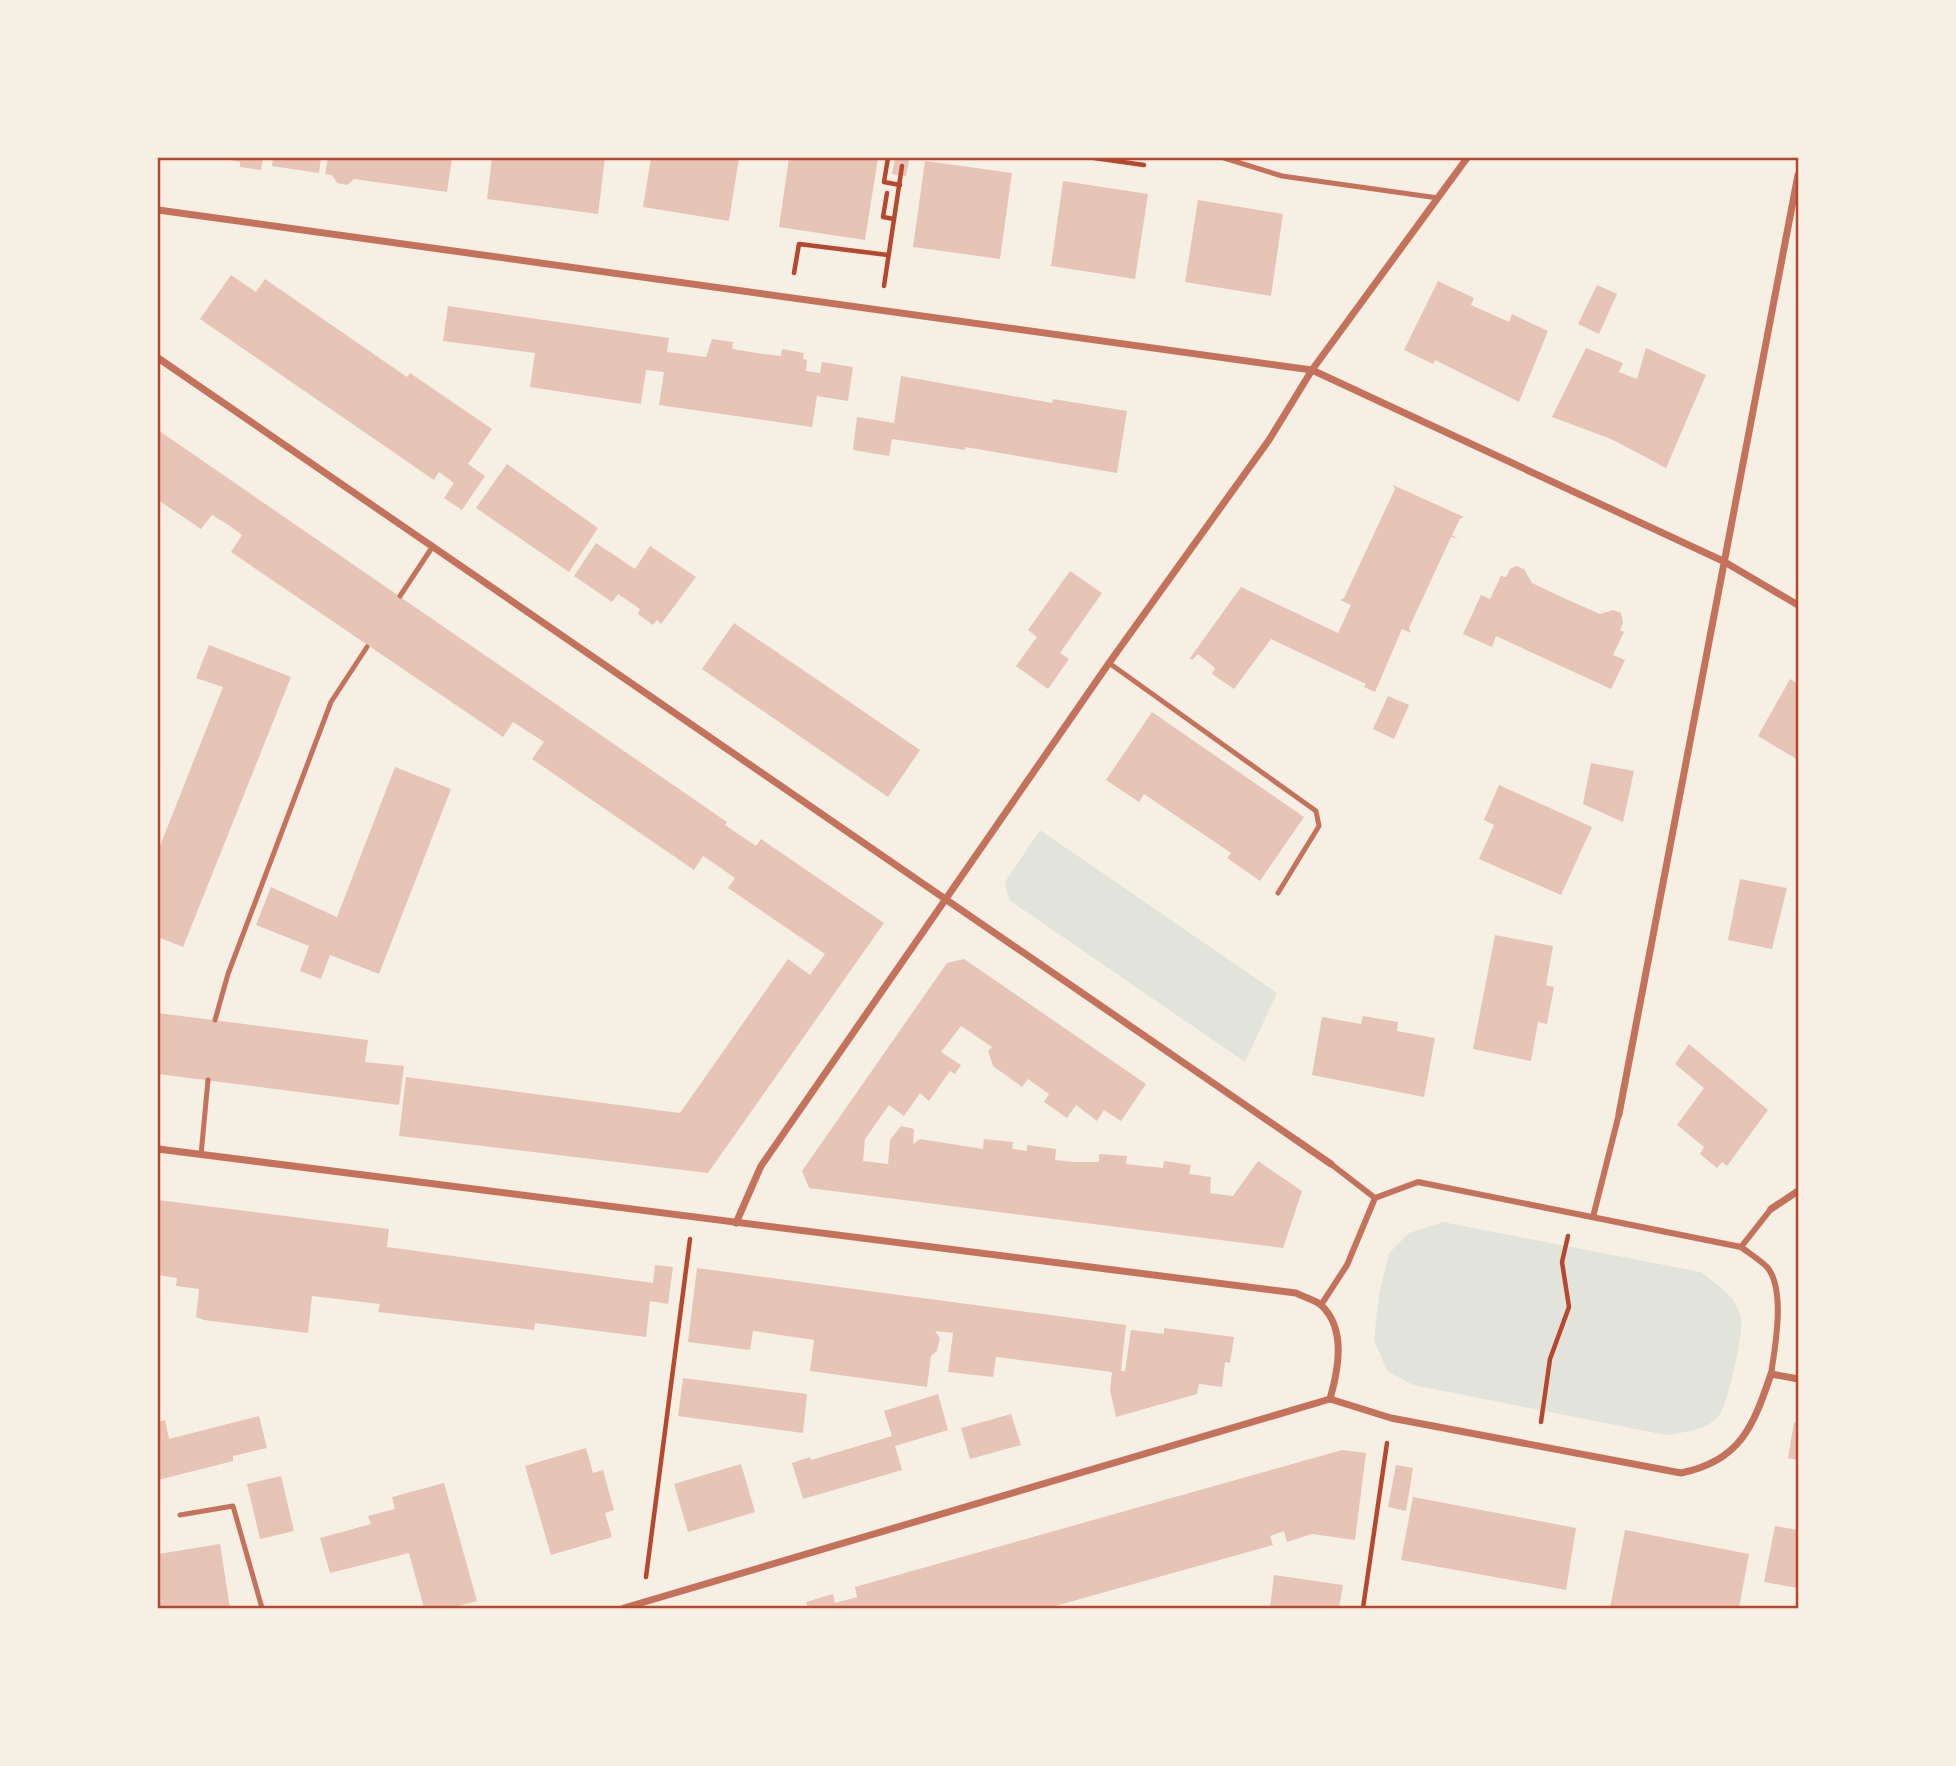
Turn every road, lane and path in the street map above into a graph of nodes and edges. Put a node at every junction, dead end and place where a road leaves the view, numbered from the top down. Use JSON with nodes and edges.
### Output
{"nodes":[{"id":1,"x":888,"y":158,"type":"edge"},
{"id":2,"x":1094,"y":158,"type":"edge"},
{"id":3,"x":1224,"y":158,"type":"edge"},
{"id":4,"x":1467,"y":158,"type":"edge"},
{"id":5,"x":1144,"y":165,"type":"dead end"},
{"id":6,"x":902,"y":166,"type":"dead end"},
{"id":7,"x":1798,"y":174,"type":"edge"},
{"id":8,"x":901,"y":185,"type":"junction"},
{"id":9,"x":887,"y":193,"type":"dead end"},
{"id":10,"x":1438,"y":198,"type":"junction"},
{"id":11,"x":158,"y":210,"type":"edge"},
{"id":12,"x":894,"y":219,"type":"junction"},
{"id":13,"x":888,"y":255,"type":"junction"},
{"id":14,"x":885,"y":275,"type":"dead end"},
{"id":15,"x":789,"y":298,"type":"junction"},
{"id":16,"x":158,"y":358,"type":"edge"},
{"id":17,"x":1312,"y":370,"type":"junction"},
{"id":18,"x":433,"y":546,"type":"junction"},
{"id":19,"x":1723,"y":561,"type":"junction"},
{"id":20,"x":400,"y":596,"type":"dead end"},
{"id":21,"x":1798,"y":605,"type":"edge"},
{"id":22,"x":367,"y":648,"type":"dead end"},
{"id":23,"x":1109,"y":663,"type":"junction"},
{"id":24,"x":1278,"y":893,"type":"dead end"},
{"id":25,"x":945,"y":902,"type":"junction"},
{"id":26,"x":215,"y":1020,"type":"dead end"},
{"id":27,"x":208,"y":1080,"type":"dead end"},
{"id":28,"x":1619,"y":1114,"type":"joint"},
{"id":29,"x":158,"y":1149,"type":"edge"},
{"id":30,"x":201,"y":1155,"type":"junction"},
{"id":31,"x":1331,"y":1164,"type":"joint"},
{"id":32,"x":1798,"y":1191,"type":"edge"},
{"id":33,"x":1375,"y":1198,"type":"junction"},
{"id":34,"x":1771,"y":1209,"type":"joint"},
{"id":35,"x":1573,"y":1213,"type":"junction"},
{"id":36,"x":694,"y":1217,"type":"junction"},
{"id":37,"x":1593,"y":1217,"type":"junction"},
{"id":38,"x":736,"y":1223,"type":"junction"},
{"id":39,"x":1741,"y":1247,"type":"junction"},
{"id":40,"x":1321,"y":1306,"type":"junction"},
{"id":41,"x":1771,"y":1374,"type":"junction"},
{"id":42,"x":1798,"y":1379,"type":"edge"},
{"id":43,"x":1330,"y":1399,"type":"junction"},
{"id":44,"x":1391,"y":1418,"type":"junction"},
{"id":45,"x":1537,"y":1447,"type":"junction"},
{"id":46,"x":180,"y":1515,"type":"dead end"},
{"id":47,"x":650,"y":1549,"type":"dead end"},
{"id":48,"x":262,"y":1608,"type":"edge"},
{"id":49,"x":624,"y":1608,"type":"edge"},
{"id":50,"x":1363,"y":1608,"type":"edge"}],
"edges":[{"from":1,"to":8,"type":"path"},
{"from":2,"to":5,"type":"path"},
{"from":3,"to":10,"type":"lane"},
{"from":4,"to":10,"type":"street"},
{"from":6,"to":8,"type":"path"},
{"from":7,"to":19,"type":"street"},
{"from":8,"to":12,"type":"path"},
{"from":9,"to":12,"type":"path"},
{"from":10,"to":17,"type":"street"},
{"from":11,"to":15,"type":"street"},
{"from":12,"to":13,"type":"path"},
{"from":13,"to":14,"type":"path"},
{"from":13,"to":15,"type":"path"},
{"from":15,"to":17,"type":"street"},
{"from":16,"to":18,"type":"street"},
{"from":17,"to":19,"type":"street"},
{"from":17,"to":23,"type":"street"},
{"from":18,"to":20,"type":"lane"},
{"from":18,"to":25,"type":"street"},
{"from":19,"to":21,"type":"street"},
{"from":19,"to":28,"type":"street"},
{"from":22,"to":26,"type":"lane"},
{"from":23,"to":24,"type":"lane"},
{"from":23,"to":25,"type":"street"},
{"from":25,"to":31,"type":"street"},
{"from":25,"to":38,"type":"street"},
{"from":27,"to":30,"type":"lane"},
{"from":28,"to":37,"type":"street"},
{"from":29,"to":30,"type":"street"},
{"from":30,"to":36,"type":"street"},
{"from":31,"to":33,"type":"street"},
{"from":32,"to":34,"type":"street"},
{"from":33,"to":35,"type":"street"},
{"from":33,"to":40,"type":"street"},
{"from":34,"to":39,"type":"street"},
{"from":35,"to":37,"type":"street"},
{"from":35,"to":45,"type":"path"},
{"from":36,"to":38,"type":"street"},
{"from":36,"to":47,"type":"path"},
{"from":37,"to":39,"type":"street"},
{"from":38,"to":40,"type":"street"},
{"from":39,"to":41,"type":"street"},
{"from":40,"to":43,"type":"street"},
{"from":41,"to":42,"type":"street"},
{"from":41,"to":45,"type":"street"},
{"from":43,"to":44,"type":"street"},
{"from":43,"to":49,"type":"street"},
{"from":44,"to":45,"type":"street"},
{"from":44,"to":50,"type":"path"},
{"from":46,"to":48,"type":"lane"}]}
